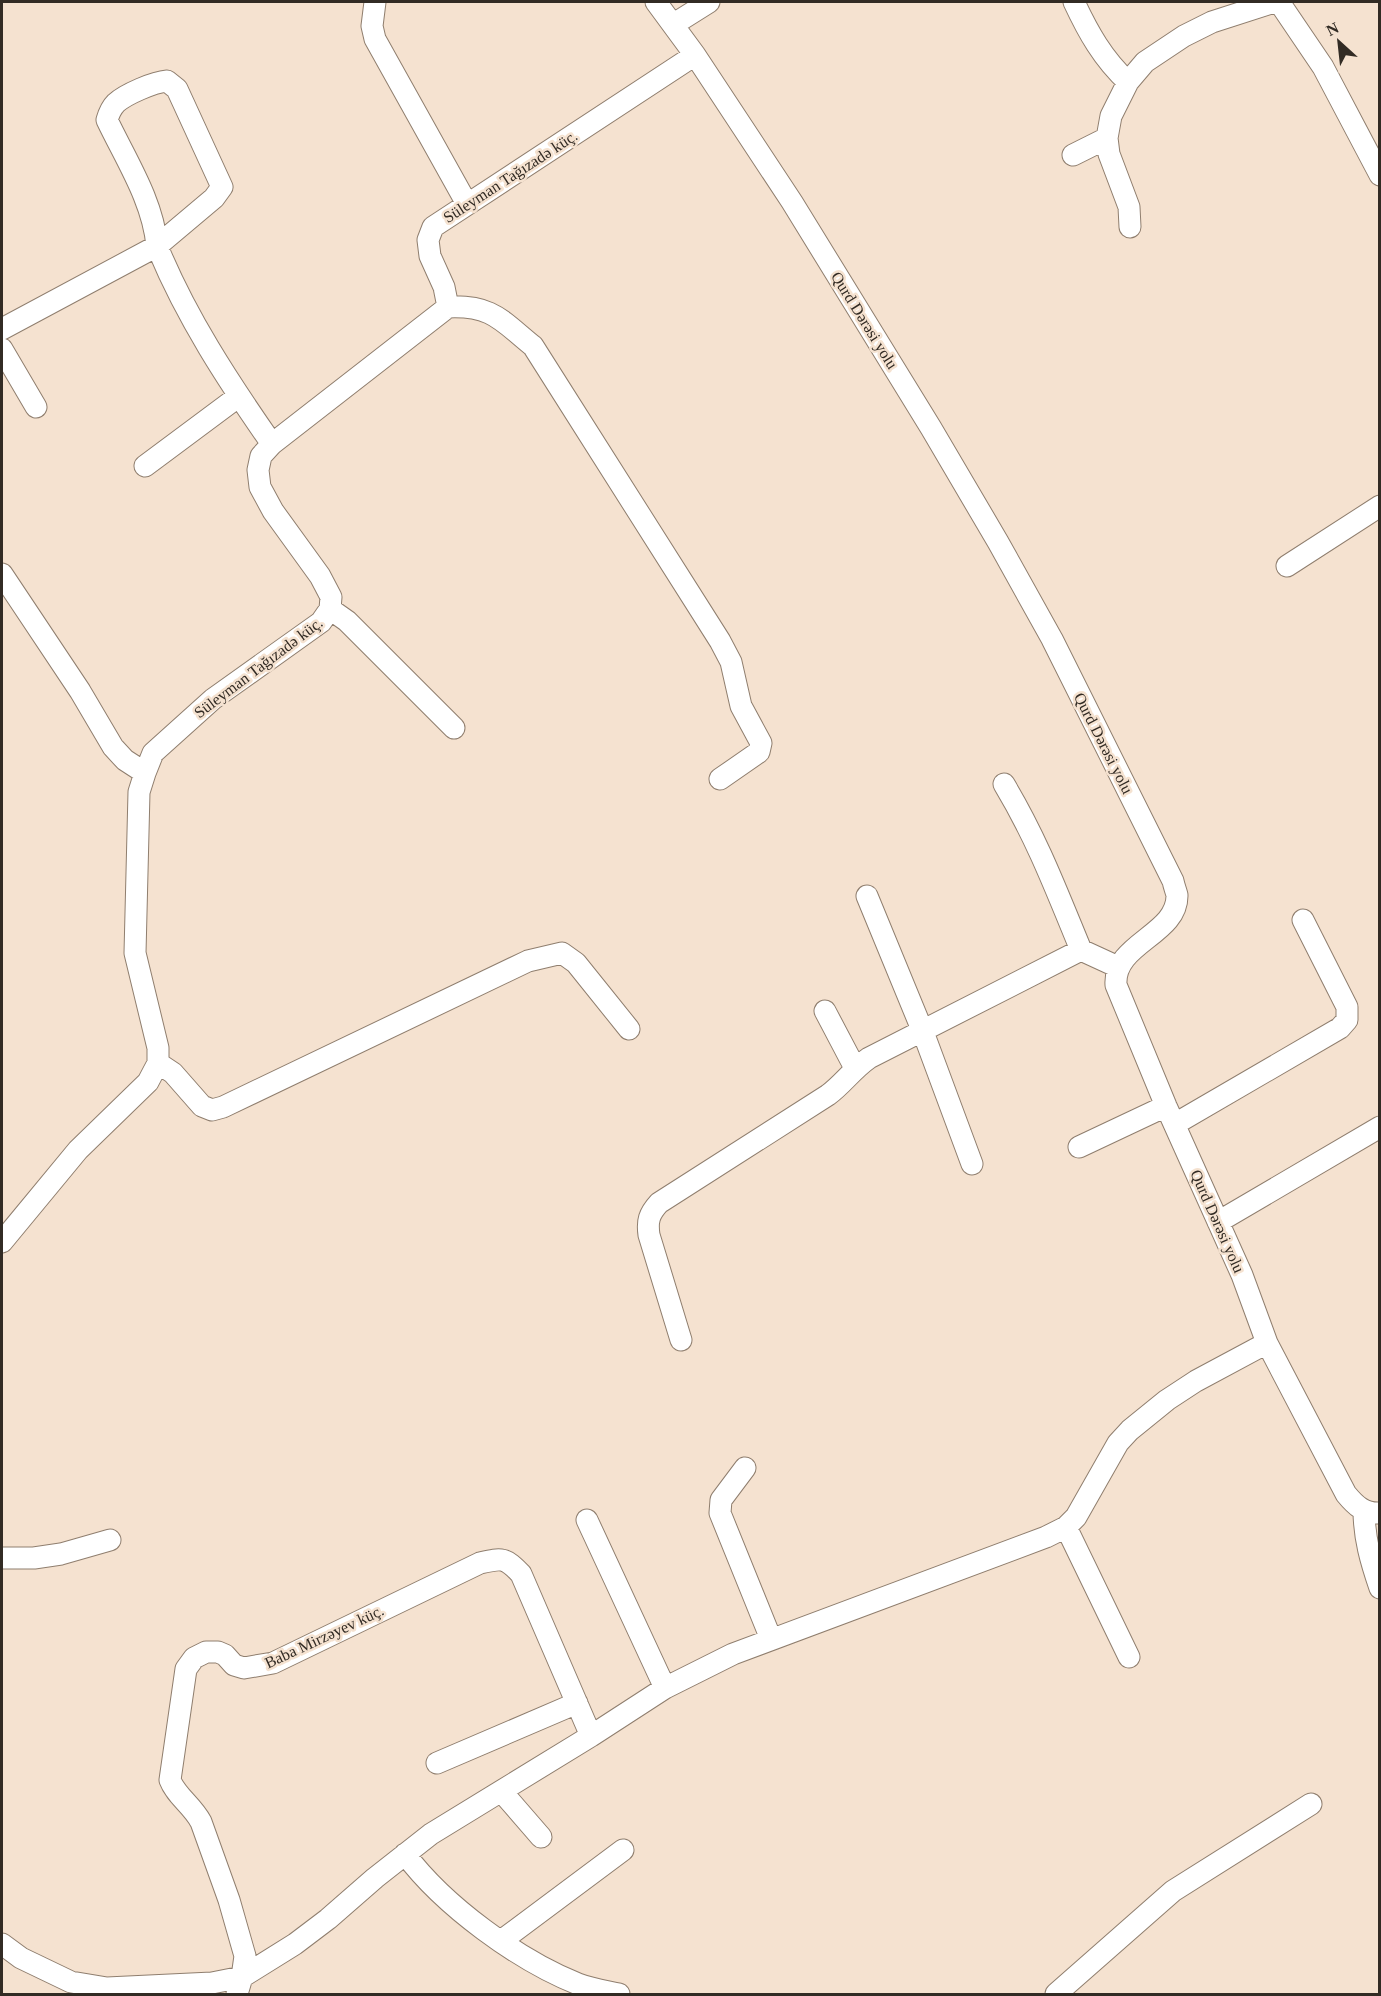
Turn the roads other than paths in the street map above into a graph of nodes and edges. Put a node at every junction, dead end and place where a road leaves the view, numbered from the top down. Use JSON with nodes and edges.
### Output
{"nodes":[{"id":1,"x":375,"y":2,"type":"edge"},
{"id":2,"x":656,"y":2,"type":"edge"},
{"id":3,"x":709,"y":2,"type":"edge"},
{"id":4,"x":1074,"y":2,"type":"edge"},
{"id":5,"x":1274,"y":2,"type":"edge"},
{"id":6,"x":1279,"y":2,"type":"edge"},
{"id":7,"x":674,"y":24,"type":"junction"},
{"id":8,"x":695,"y":55,"type":"junction"},
{"id":9,"x":1128,"y":82,"type":"junction"},
{"id":10,"x":1107,"y":138,"type":"junction"},
{"id":11,"x":1073,"y":155,"type":"dead end"},
{"id":12,"x":1380,"y":175,"type":"edge"},
{"id":13,"x":467,"y":204,"type":"junction"},
{"id":14,"x":1130,"y":227,"type":"dead end"},
{"id":15,"x":157,"y":246,"type":"junction"},
{"id":16,"x":448,"y":307,"type":"junction"},
{"id":17,"x":2,"y":329,"type":"edge"},
{"id":18,"x":2,"y":349,"type":"edge"},
{"id":19,"x":239,"y":396,"type":"junction"},
{"id":20,"x":36,"y":407,"type":"dead end"},
{"id":21,"x":272,"y":444,"type":"junction"},
{"id":22,"x":145,"y":466,"type":"dead end"},
{"id":23,"x":1380,"y":506,"type":"edge"},
{"id":24,"x":1287,"y":566,"type":"dead end"},
{"id":25,"x":2,"y":574,"type":"edge"},
{"id":26,"x":330,"y":609,"type":"junction"},
{"id":27,"x":454,"y":728,"type":"dead end"},
{"id":28,"x":145,"y":773,"type":"junction"},
{"id":29,"x":720,"y":779,"type":"dead end"},
{"id":30,"x":1004,"y":784,"type":"dead end"},
{"id":31,"x":867,"y":896,"type":"dead end"},
{"id":32,"x":1303,"y":920,"type":"dead end"},
{"id":33,"x":1081,"y":950,"type":"junction"},
{"id":34,"x":1118,"y":967,"type":"junction"},
{"id":35,"x":825,"y":1011,"type":"dead end"},
{"id":36,"x":629,"y":1029,"type":"dead end"},
{"id":37,"x":923,"y":1032,"type":"junction"},
{"id":38,"x":158,"y":1063,"type":"junction"},
{"id":39,"x":855,"y":1068,"type":"junction"},
{"id":40,"x":1170,"y":1115,"type":"junction"},
{"id":41,"x":1380,"y":1127,"type":"edge"},
{"id":42,"x":1079,"y":1147,"type":"dead end"},
{"id":43,"x":972,"y":1164,"type":"dead end"},
{"id":44,"x":1218,"y":1222,"type":"junction"},
{"id":45,"x":2,"y":1242,"type":"edge"},
{"id":46,"x":681,"y":1340,"type":"dead end"},
{"id":47,"x":1267,"y":1343,"type":"junction"},
{"id":48,"x":745,"y":1468,"type":"dead end"},
{"id":49,"x":1372,"y":1512,"type":"edge"},
{"id":50,"x":587,"y":1520,"type":"dead end"},
{"id":51,"x":1066,"y":1527,"type":"junction"},
{"id":52,"x":110,"y":1540,"type":"dead end"},
{"id":53,"x":2,"y":1558,"type":"edge"},
{"id":54,"x":1380,"y":1588,"type":"edge"},
{"id":55,"x":771,"y":1639,"type":"junction"},
{"id":56,"x":1129,"y":1657,"type":"dead end"},
{"id":57,"x":665,"y":1688,"type":"junction"},
{"id":58,"x":577,"y":1703,"type":"junction"},
{"id":59,"x":591,"y":1736,"type":"junction"},
{"id":60,"x":438,"y":1762,"type":"dead end"},
{"id":61,"x":502,"y":1792,"type":"junction"},
{"id":62,"x":1311,"y":1804,"type":"dead end"},
{"id":63,"x":540,"y":1837,"type":"dead end"},
{"id":64,"x":624,"y":1850,"type":"dead end"},
{"id":65,"x":405,"y":1854,"type":"junction"},
{"id":66,"x":501,"y":1941,"type":"junction"},
{"id":67,"x":2,"y":1944,"type":"edge"},
{"id":68,"x":239,"y":1986,"type":"edge"},
{"id":69,"x":619,"y":1995,"type":"edge"},
{"id":70,"x":1056,"y":1995,"type":"edge"}],
"edges":[{"from":1,"to":13,"type":"street"},
{"from":2,"to":7,"type":"street","name":"Qurd Dərəsi yolu"},
{"from":3,"to":7,"type":"street"},
{"from":4,"to":9,"type":"street"},
{"from":5,"to":9,"type":"street"},
{"from":6,"to":12,"type":"street"},
{"from":7,"to":8,"type":"street","name":"Qurd Dərəsi yolu"},
{"from":8,"to":13,"type":"street","name":"Süleyman Tağızadə küç."},
{"from":8,"to":34,"type":"street","name":"Qurd Dərəsi yolu"},
{"from":9,"to":10,"type":"street"},
{"from":10,"to":11,"type":"street"},
{"from":10,"to":14,"type":"street"},
{"from":13,"to":16,"type":"street","name":"Süleyman Tağızadə küç."},
{"from":15,"to":15,"type":"street"},
{"from":15,"to":17,"type":"street"},
{"from":15,"to":19,"type":"street"},
{"from":16,"to":21,"type":"street","name":"Süleyman Tağızadə küç."},
{"from":16,"to":29,"type":"street"},
{"from":18,"to":20,"type":"street"},
{"from":19,"to":21,"type":"street"},
{"from":19,"to":22,"type":"street"},
{"from":21,"to":26,"type":"street","name":"Süleyman Tağızadə küç."},
{"from":23,"to":24,"type":"street"},
{"from":25,"to":28,"type":"street"},
{"from":26,"to":27,"type":"street"},
{"from":26,"to":28,"type":"street","name":"Süleyman Tağızadə küç."},
{"from":28,"to":38,"type":"street","name":"Süleyman Tağızadə küç."},
{"from":30,"to":33,"type":"street"},
{"from":31,"to":37,"type":"street"},
{"from":32,"to":40,"type":"street"},
{"from":33,"to":34,"type":"street"},
{"from":33,"to":37,"type":"street"},
{"from":34,"to":40,"type":"street","name":"Qurd Dərəsi yolu"},
{"from":35,"to":39,"type":"street"},
{"from":36,"to":38,"type":"street"},
{"from":37,"to":39,"type":"street"},
{"from":37,"to":43,"type":"street"},
{"from":38,"to":45,"type":"street"},
{"from":39,"to":46,"type":"street"},
{"from":40,"to":42,"type":"street"},
{"from":40,"to":44,"type":"street","name":"Qurd Dərəsi yolu"},
{"from":41,"to":44,"type":"street"},
{"from":44,"to":47,"type":"street","name":"Qurd Dərəsi yolu"},
{"from":47,"to":49,"type":"street","name":"Qurd Dərəsi yolu"},
{"from":47,"to":51,"type":"street"},
{"from":48,"to":55,"type":"street"},
{"from":49,"to":54,"type":"street"},
{"from":50,"to":57,"type":"street"},
{"from":51,"to":55,"type":"street"},
{"from":51,"to":56,"type":"street"},
{"from":52,"to":53,"type":"street"},
{"from":55,"to":57,"type":"street"},
{"from":57,"to":59,"type":"street"},
{"from":58,"to":59,"type":"street","name":"Baba Mirzəyev küç."},
{"from":58,"to":60,"type":"street"},
{"from":58,"to":68,"type":"street","name":"Baba Mirzəyev küç."},
{"from":59,"to":61,"type":"street"},
{"from":61,"to":63,"type":"street"},
{"from":61,"to":65,"type":"street"},
{"from":62,"to":70,"type":"street"},
{"from":64,"to":66,"type":"street"},
{"from":65,"to":66,"type":"street"},
{"from":65,"to":68,"type":"street"},
{"from":66,"to":69,"type":"street"},
{"from":67,"to":68,"type":"street"}]}
